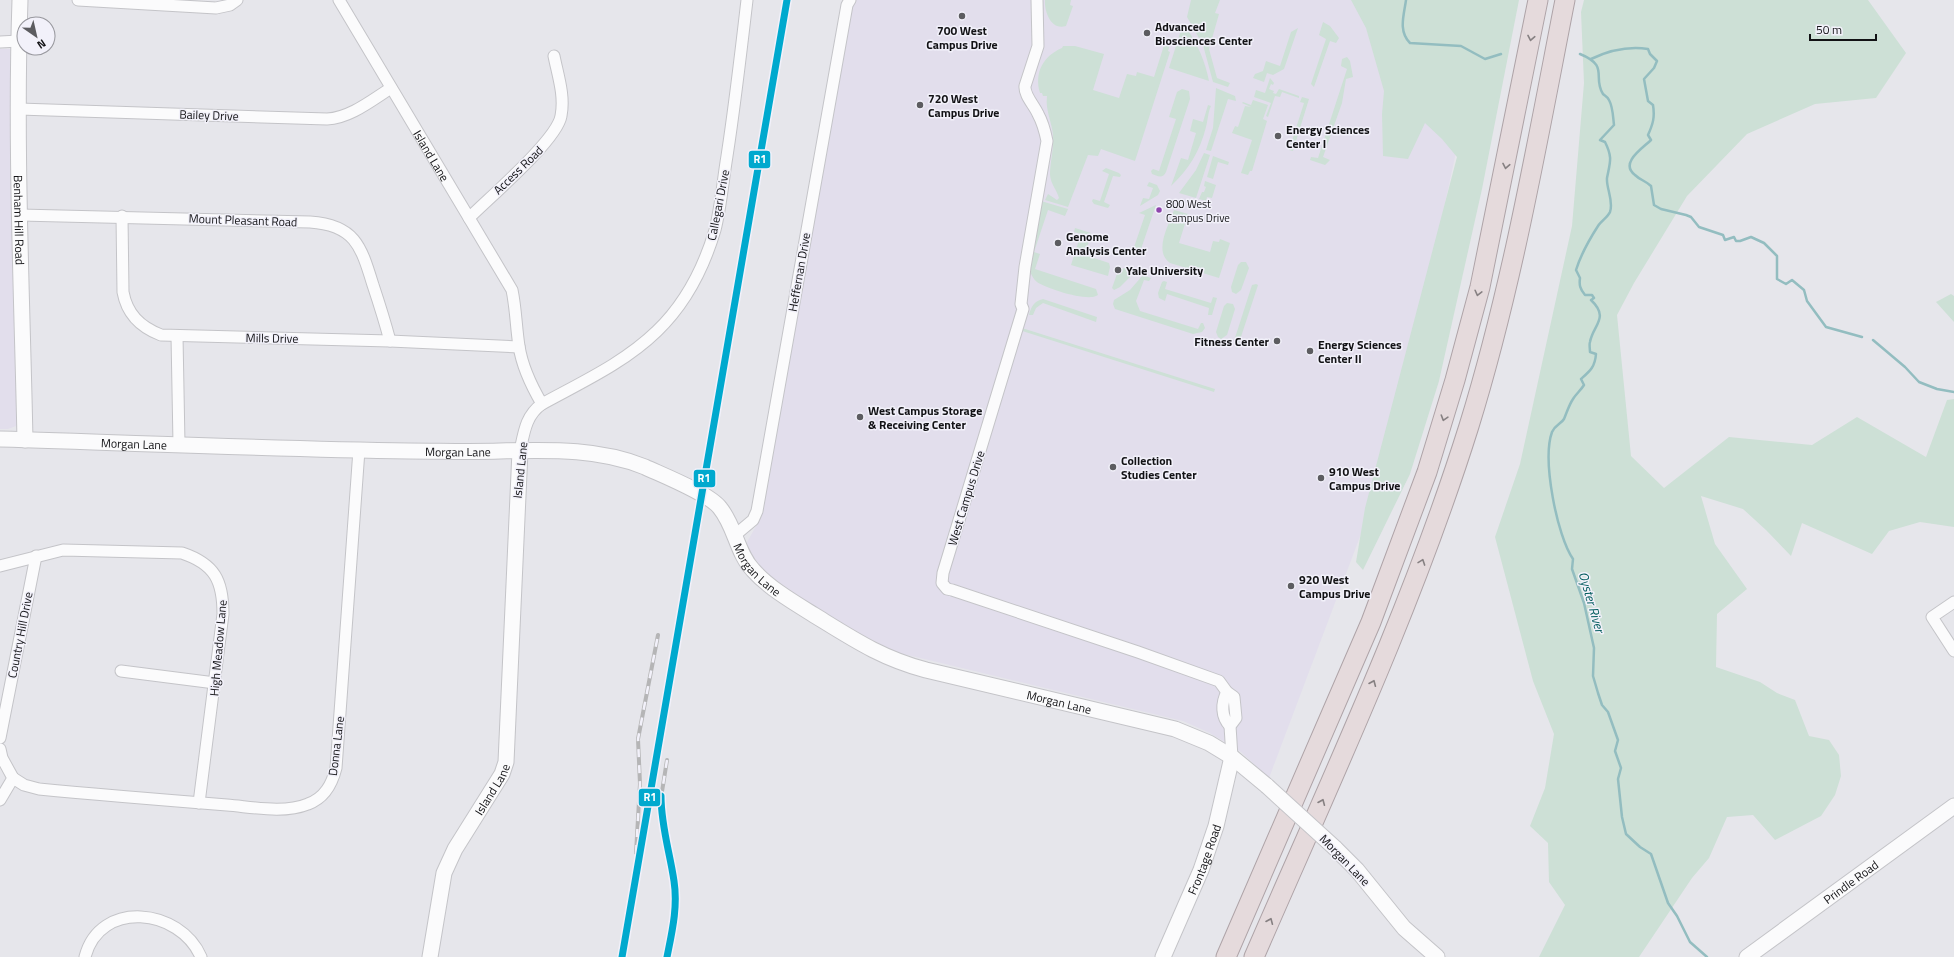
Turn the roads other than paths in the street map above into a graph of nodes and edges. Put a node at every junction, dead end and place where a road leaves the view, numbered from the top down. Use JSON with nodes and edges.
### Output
{"nodes":[{"id":1,"x":20,"y":0,"type":"edge"},
{"id":2,"x":78,"y":0,"type":"edge"},
{"id":3,"x":237,"y":0,"type":"edge"},
{"id":4,"x":339,"y":0,"type":"edge"},
{"id":5,"x":747,"y":0,"type":"edge"},
{"id":6,"x":850,"y":0,"type":"edge"},
{"id":7,"x":1037,"y":0,"type":"edge"},
{"id":8,"x":1538,"y":0,"type":"edge"},
{"id":9,"x":1565,"y":0,"type":"edge"},
{"id":10,"x":160,"y":2,"type":"edge"},
{"id":11,"x":20,"y":16,"type":"edge"},
{"id":12,"x":16,"y":41,"type":"edge"},
{"id":13,"x":0,"y":42,"type":"edge"},
{"id":14,"x":19,"y":56,"type":"edge"},
{"id":15,"x":554,"y":56,"type":"dead end"},
{"id":16,"x":391,"y":88,"type":"junction"},
{"id":17,"x":19,"y":109,"type":"junction"},
{"id":18,"x":20,"y":215,"type":"junction"},
{"id":19,"x":122,"y":216,"type":"junction"},
{"id":20,"x":469,"y":218,"type":"junction"},
{"id":21,"x":177,"y":336,"type":"junction"},
{"id":22,"x":390,"y":341,"type":"junction"},
{"id":23,"x":519,"y":346,"type":"junction"},
{"id":24,"x":542,"y":404,"type":"junction"},
{"id":25,"x":0,"y":439,"type":"edge"},
{"id":26,"x":25,"y":440,"type":"junction"},
{"id":27,"x":179,"y":444,"type":"junction"},
{"id":28,"x":359,"y":450,"type":"junction"},
{"id":29,"x":520,"y":451,"type":"junction"},
{"id":30,"x":734,"y":536,"type":"junction"},
{"id":31,"x":36,"y":556,"type":"junction"},
{"id":32,"x":0,"y":566,"type":"edge"},
{"id":33,"x":1954,"y":602,"type":"edge"},
{"id":34,"x":1954,"y":651,"type":"edge"},
{"id":35,"x":121,"y":671,"type":"dead end"},
{"id":36,"x":215,"y":683,"type":"junction"},
{"id":37,"x":0,"y":738,"type":"edge"},
{"id":38,"x":0,"y":749,"type":"edge"},
{"id":39,"x":1232,"y":757,"type":"junction"},
{"id":40,"x":13,"y":778,"type":"junction"},
{"id":41,"x":0,"y":800,"type":"edge"},
{"id":42,"x":199,"y":803,"type":"junction"},
{"id":43,"x":1954,"y":806,"type":"edge"},
{"id":44,"x":85,"y":957,"type":"edge"},
{"id":45,"x":201,"y":957,"type":"edge"},
{"id":46,"x":430,"y":957,"type":"edge"},
{"id":47,"x":1163,"y":957,"type":"edge"},
{"id":48,"x":1226,"y":957,"type":"edge"},
{"id":49,"x":1254,"y":957,"type":"edge"},
{"id":50,"x":1437,"y":957,"type":"edge"},
{"id":51,"x":1747,"y":957,"type":"edge"}],
"edges":[{"from":1,"to":11,"type":"street","name":"Benham Hill Road"},
{"from":2,"to":10,"type":"street"},
{"from":3,"to":10,"type":"street"},
{"from":4,"to":16,"type":"street","name":"Island Lane"},
{"from":5,"to":24,"type":"street","name":"Callegari Drive"},
{"from":6,"to":30,"type":"street","name":"Heffernan Drive"},
{"from":7,"to":39,"type":"street","name":"West Campus Drive"},
{"from":8,"to":48,"type":"highway","one_way":true},
{"from":49,"to":9,"type":"highway","one_way":true},
{"from":12,"to":13,"type":"street"},
{"from":14,"to":17,"type":"street","name":"Benham Hill Road"},
{"from":15,"to":20,"type":"street","name":"Access Road"},
{"from":16,"to":17,"type":"street","name":"Bailey Drive"},
{"from":16,"to":20,"type":"street","name":"Island Lane"},
{"from":17,"to":18,"type":"street","name":"Benham Hill Road"},
{"from":18,"to":19,"type":"street","name":"Mount Pleasant Road"},
{"from":18,"to":26,"type":"street","name":"Benham Hill Road"},
{"from":19,"to":21,"type":"street","name":"Mills Drive"},
{"from":19,"to":22,"type":"street","name":"Mount Pleasant Road"},
{"from":20,"to":23,"type":"street","name":"Island Lane"},
{"from":21,"to":22,"type":"street","name":"Mills Drive"},
{"from":21,"to":27,"type":"street"},
{"from":22,"to":23,"type":"street","name":"Mills Drive"},
{"from":23,"to":24,"type":"street","name":"Island Lane"},
{"from":24,"to":29,"type":"street","name":"Island Lane"},
{"from":25,"to":26,"type":"street","name":"Morgan Lane"},
{"from":26,"to":27,"type":"street","name":"Morgan Lane"},
{"from":27,"to":28,"type":"street","name":"Morgan Lane"},
{"from":28,"to":29,"type":"street","name":"Morgan Lane"},
{"from":28,"to":42,"type":"street","name":"Donna Lane"},
{"from":29,"to":30,"type":"street","name":"Morgan Lane"},
{"from":29,"to":46,"type":"street","name":"Island Lane"},
{"from":30,"to":39,"type":"street","name":"Morgan Lane"},
{"from":31,"to":32,"type":"street","name":"High Meadow Lane"},
{"from":31,"to":36,"type":"street","name":"High Meadow Lane"},
{"from":31,"to":37,"type":"street","name":"Country Hill Drive"},
{"from":33,"to":34,"type":"street"},
{"from":35,"to":36,"type":"street"},
{"from":36,"to":42,"type":"street","name":"High Meadow Lane"},
{"from":38,"to":40,"type":"street"},
{"from":39,"to":47,"type":"street","name":"Frontage Road"},
{"from":39,"to":50,"type":"street","name":"Morgan Lane","bridge":true},
{"from":40,"to":41,"type":"street"},
{"from":40,"to":42,"type":"street","name":"Donna Lane"},
{"from":43,"to":51,"type":"street","name":"Prindle Road"},
{"from":44,"to":45,"type":"street"}]}
